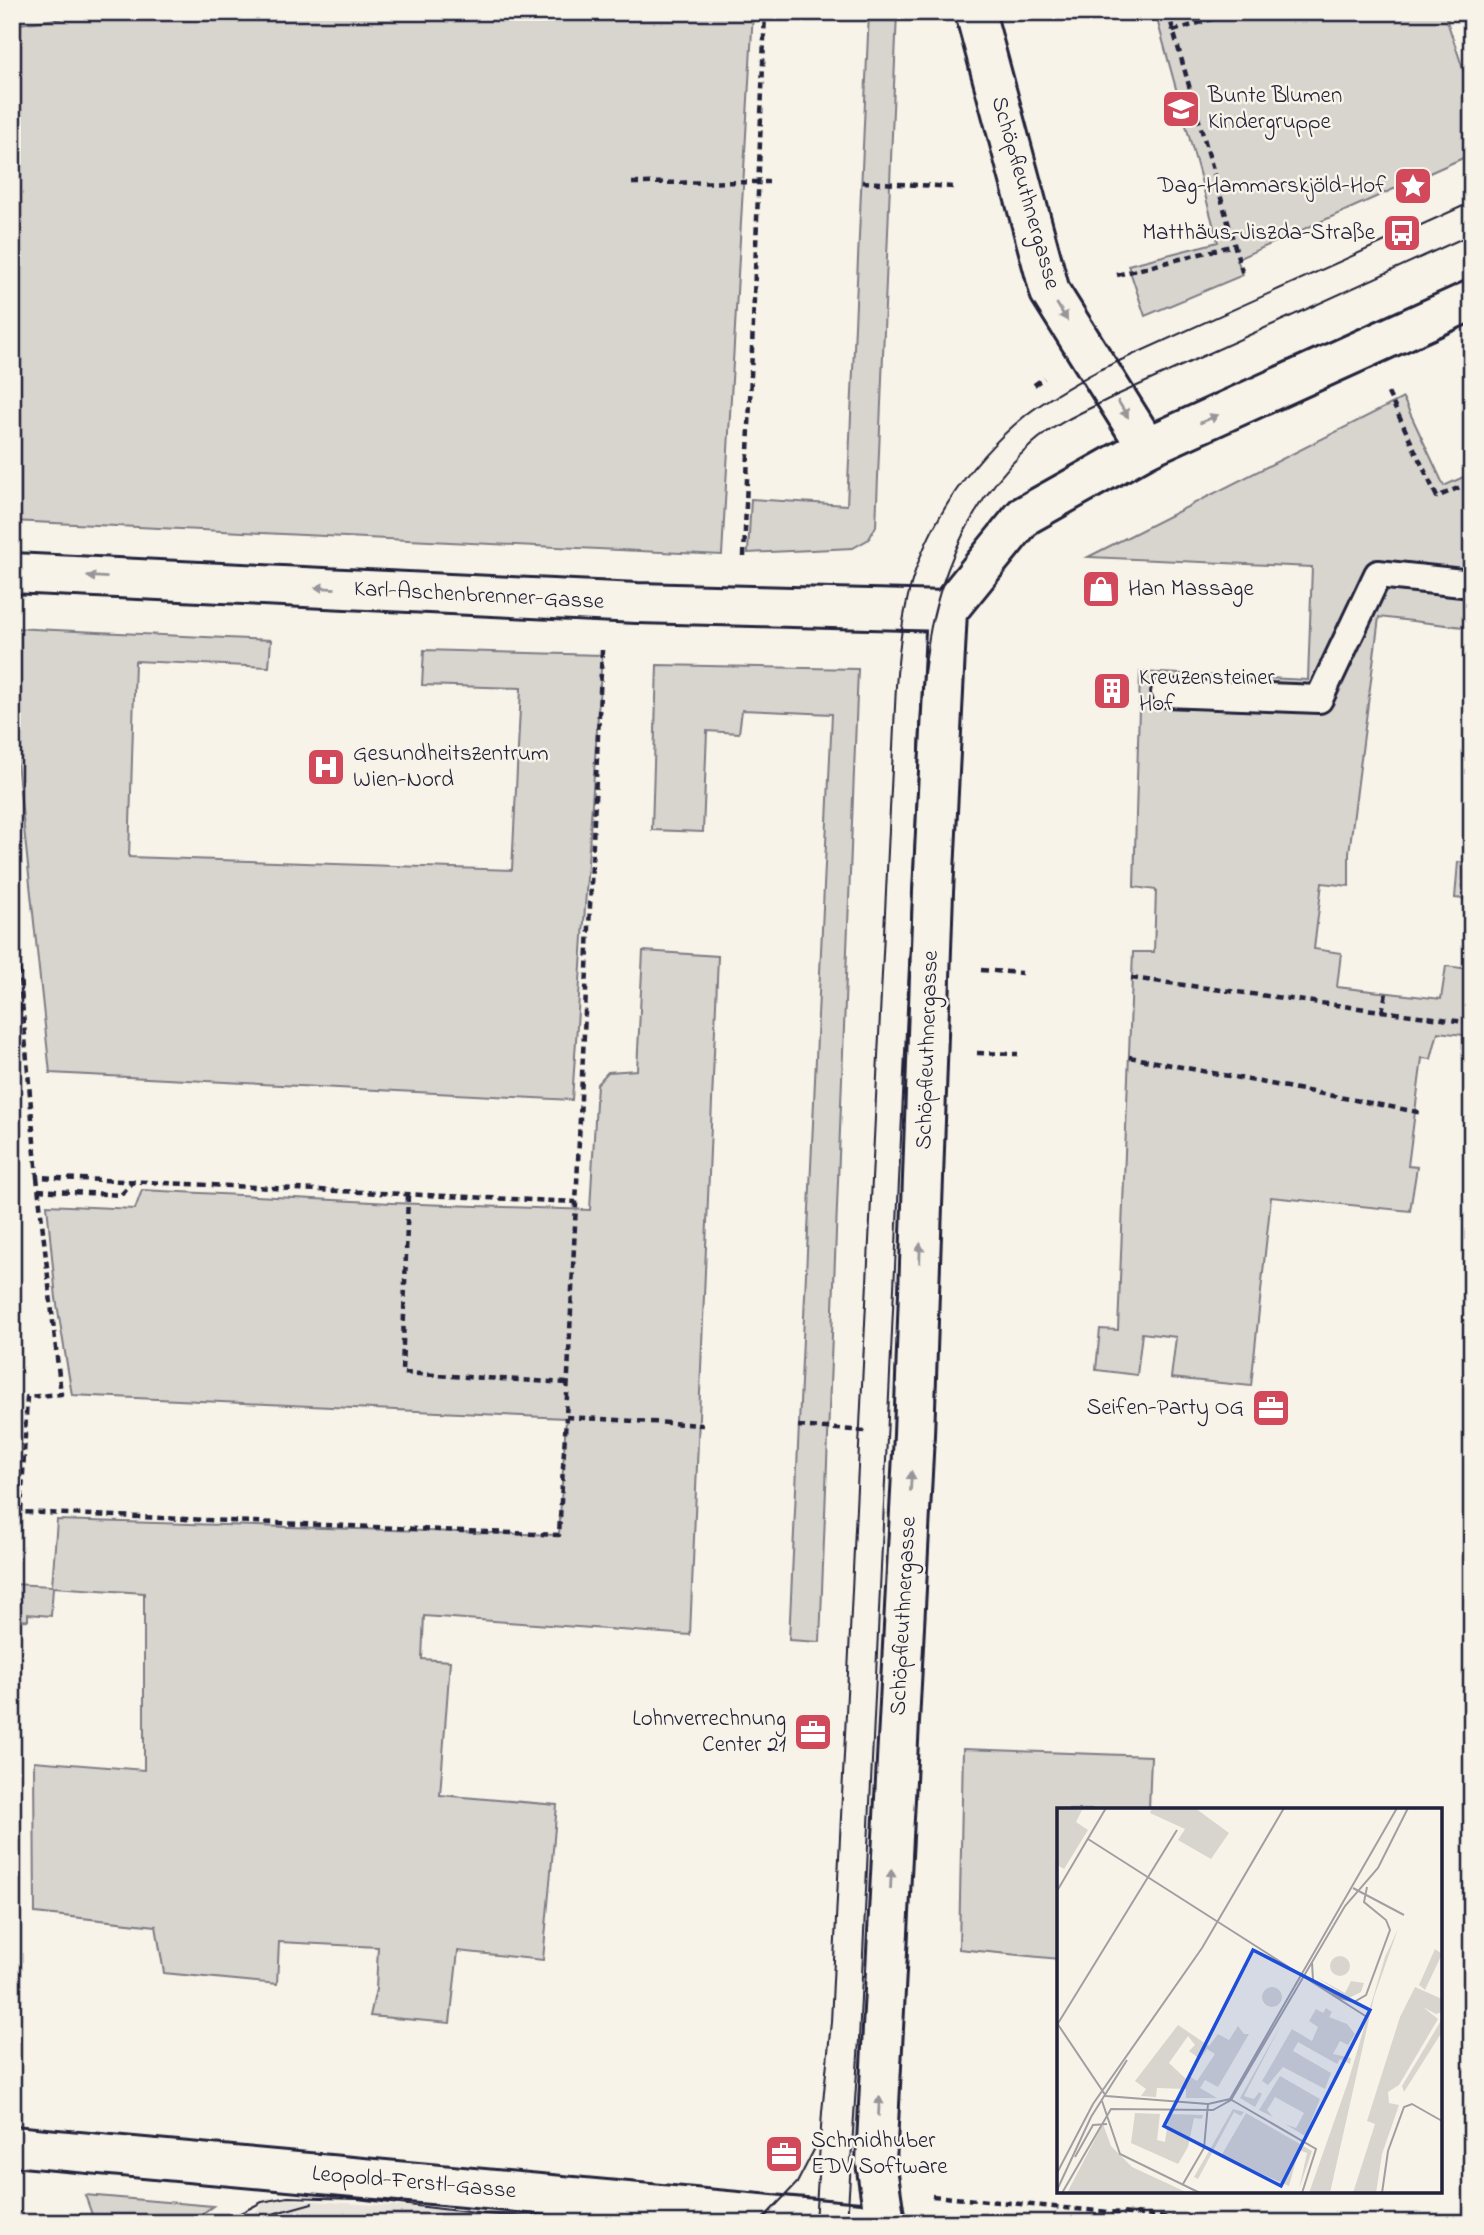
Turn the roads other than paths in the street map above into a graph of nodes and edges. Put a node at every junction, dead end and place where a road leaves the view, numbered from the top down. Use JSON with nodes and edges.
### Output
{"nodes":[{"id":1,"x":975,"y":12,"type":"edge"},
{"id":2,"x":1472,"y":300,"type":"edge"},
{"id":3,"x":1147,"y":447,"type":"junction"},
{"id":4,"x":12,"y":573,"type":"edge"},
{"id":5,"x":1472,"y":584,"type":"edge"},
{"id":6,"x":947,"y":611,"type":"junction"},
{"id":7,"x":1165,"y":693,"type":"dead end"},
{"id":8,"x":12,"y":2147,"type":"edge"},
{"id":9,"x":859,"y":2223,"type":"edge"},
{"id":10,"x":885,"y":2223,"type":"edge"}],
"edges":[{"from":1,"to":3,"type":"street","name":"Schöpfleuthnergasse","one_way":true},
{"from":3,"to":2,"type":"street","one_way":true},
{"from":3,"to":6,"type":"street"},
{"from":6,"to":4,"type":"street","name":"Karl-Aschenbrenner-Gasse","one_way":true},
{"from":5,"to":7,"type":"lane"},
{"from":10,"to":6,"type":"street","name":"Schöpfleuthnergasse","one_way":true},
{"from":8,"to":9,"type":"street","name":"Leopold-Ferstl-Gasse"}]}
